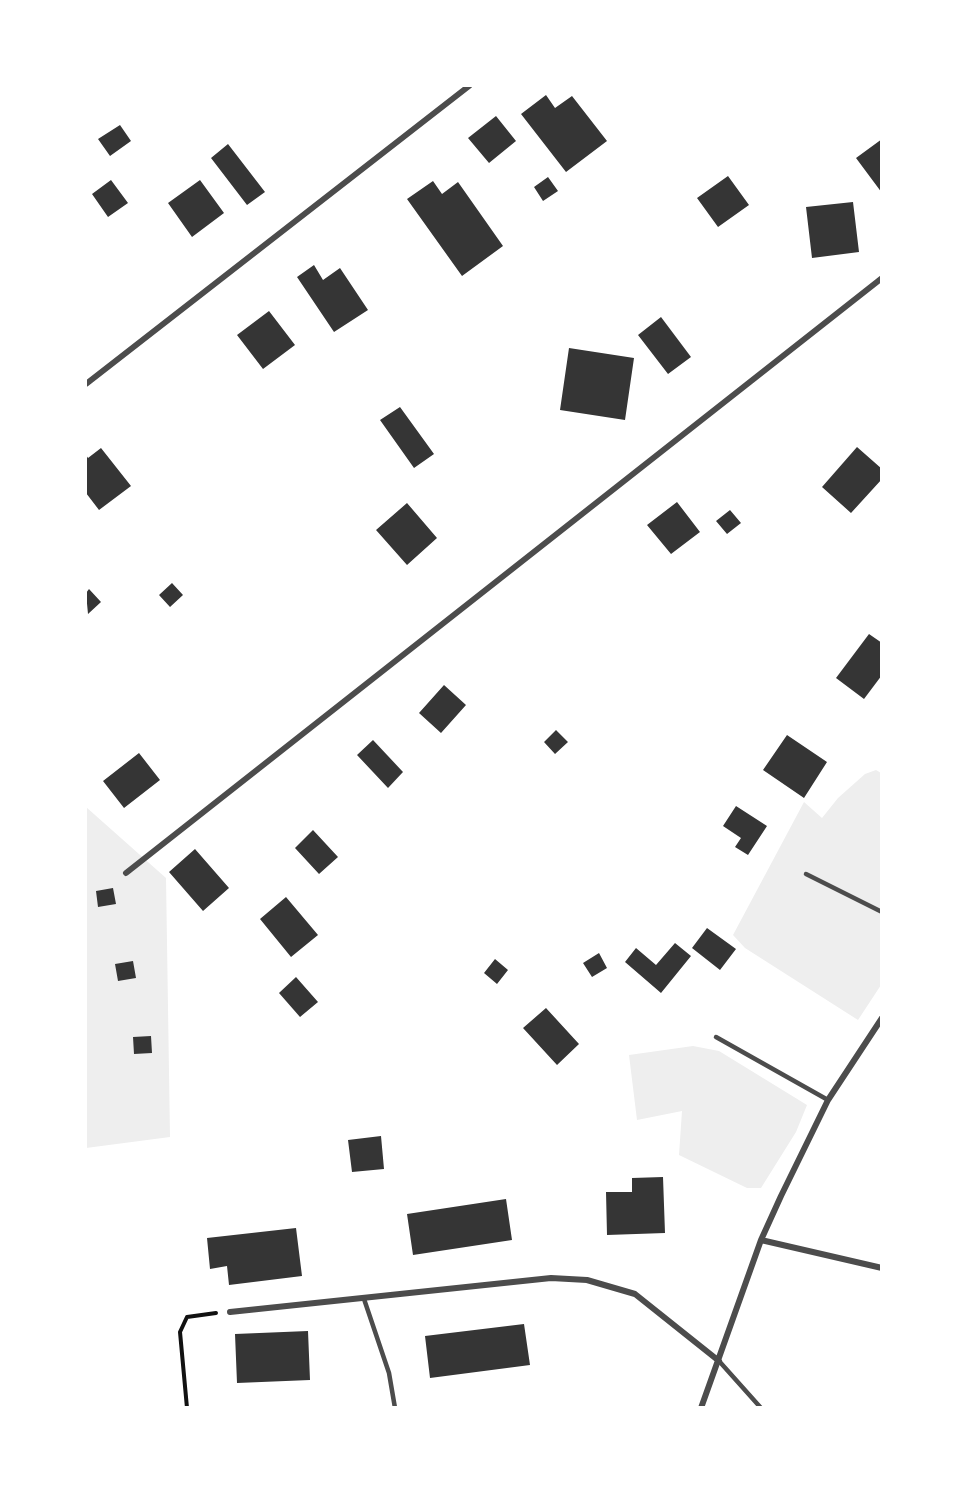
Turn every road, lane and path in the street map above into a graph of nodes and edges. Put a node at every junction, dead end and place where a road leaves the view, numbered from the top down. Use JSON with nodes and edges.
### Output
{"nodes":[{"id":1,"x":469,"y":86,"type":"edge"},
{"id":2,"x":882,"y":278,"type":"edge"},
{"id":3,"x":86,"y":384,"type":"edge"},
{"id":4,"x":126,"y":873,"type":"dead end"},
{"id":5,"x":806,"y":874,"type":"dead end"},
{"id":6,"x":882,"y":912,"type":"edge"},
{"id":7,"x":882,"y":1018,"type":"edge"},
{"id":8,"x":716,"y":1037,"type":"dead end"},
{"id":9,"x":828,"y":1100,"type":"junction"},
{"id":10,"x":761,"y":1240,"type":"junction"},
{"id":11,"x":882,"y":1268,"type":"edge"},
{"id":12,"x":364,"y":1299,"type":"junction"},
{"id":13,"x":230,"y":1312,"type":"joint"},
{"id":14,"x":719,"y":1361,"type":"junction"},
{"id":15,"x":187,"y":1407,"type":"edge"},
{"id":16,"x":395,"y":1407,"type":"edge"},
{"id":17,"x":701,"y":1407,"type":"edge"},
{"id":18,"x":761,"y":1407,"type":"edge"}],
"edges":[{"from":1,"to":3,"type":"street"},
{"from":2,"to":4,"type":"street"},
{"from":5,"to":6,"type":"lane"},
{"from":7,"to":9,"type":"street"},
{"from":8,"to":9,"type":"lane"},
{"from":9,"to":10,"type":"street"},
{"from":10,"to":11,"type":"street"},
{"from":10,"to":14,"type":"street"},
{"from":12,"to":13,"type":"street"},
{"from":12,"to":14,"type":"street"},
{"from":12,"to":16,"type":"lane"},
{"from":13,"to":15,"type":"path"},
{"from":14,"to":17,"type":"street"},
{"from":14,"to":18,"type":"lane"}]}
